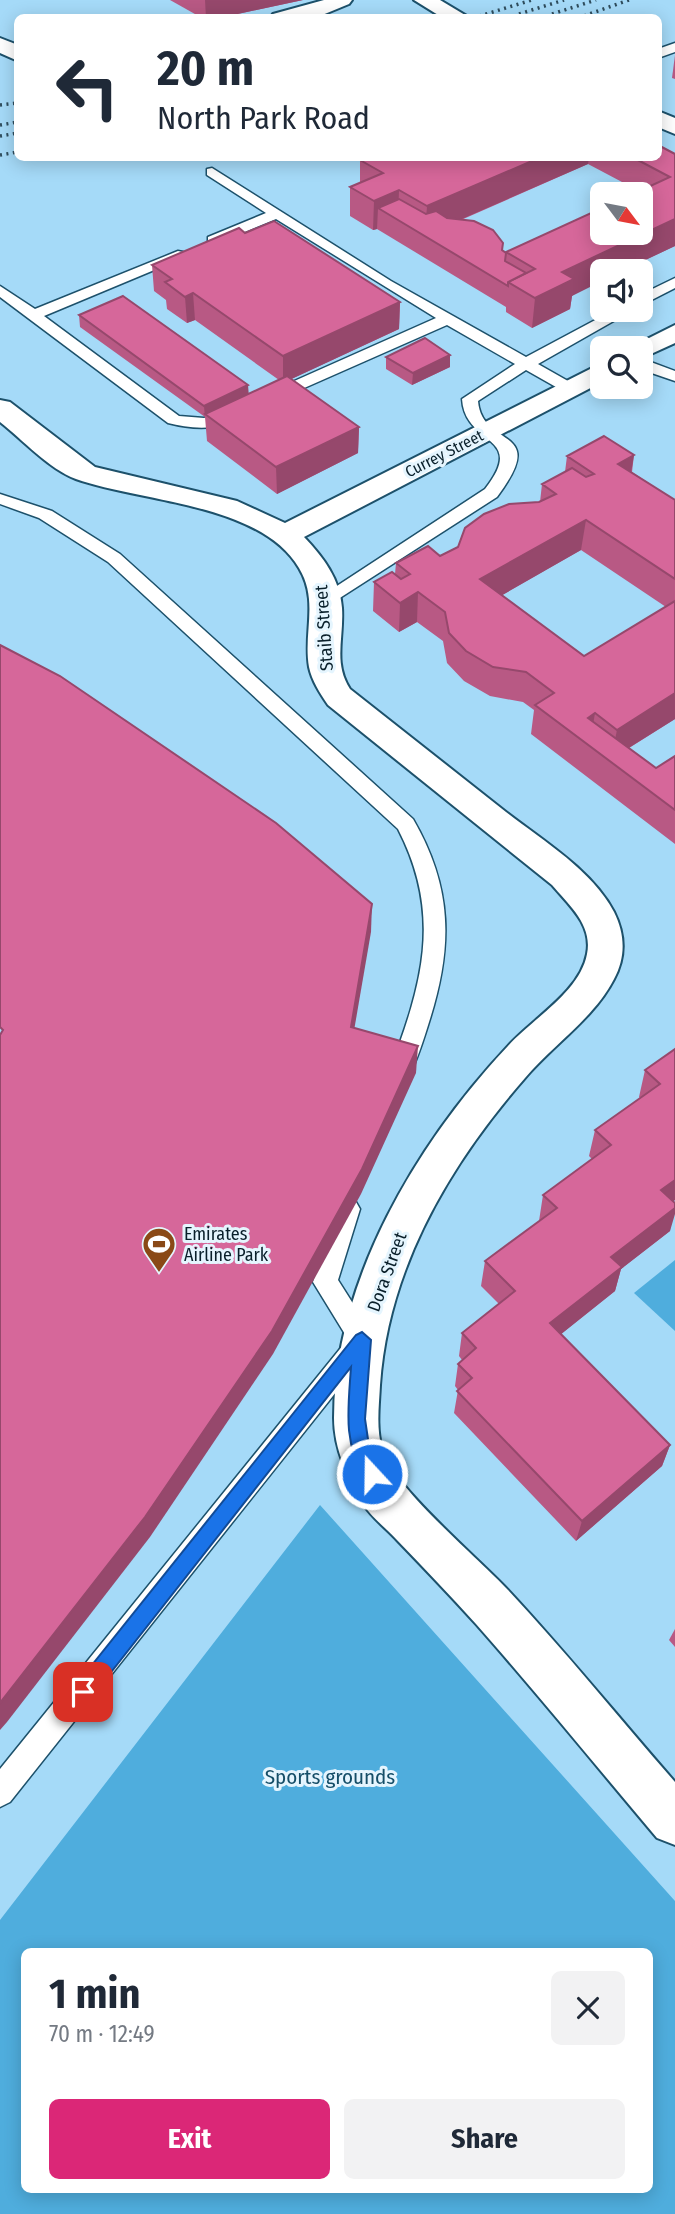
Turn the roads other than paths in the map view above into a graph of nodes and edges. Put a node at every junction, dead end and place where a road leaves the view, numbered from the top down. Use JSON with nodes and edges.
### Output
{"nodes":[{"id":1,"x":342,"y":0,"type":"edge"},
{"id":2,"x":424,"y":0,"type":"edge"},
{"id":3,"x":301,"y":14,"type":"edge"},
{"id":4,"x":452,"y":14,"type":"edge"},
{"id":5,"x":212,"y":172,"type":"dead end"},
{"id":6,"x":278,"y":213,"type":"junction"},
{"id":7,"x":675,"y":282,"type":"edge"},
{"id":8,"x":0,"y":290,"type":"edge"},
{"id":9,"x":653,"y":295,"type":"edge"},
{"id":10,"x":33,"y":315,"type":"junction"},
{"id":11,"x":447,"y":319,"type":"junction"},
{"id":12,"x":603,"y":322,"type":"edge"},
{"id":13,"x":675,"y":333,"type":"edge"},
{"id":14,"x":653,"y":344,"type":"edge"},
{"id":15,"x":527,"y":363,"type":"junction"},
{"id":16,"x":653,"y":368,"type":"edge"},
{"id":17,"x":675,"y":376,"type":"edge"},
{"id":18,"x":590,"y":377,"type":"edge"},
{"id":19,"x":569,"y":388,"type":"junction"},
{"id":20,"x":0,"y":408,"type":"edge"},
{"id":21,"x":488,"y":430,"type":"junction"},
{"id":22,"x":0,"y":499,"type":"edge"},
{"id":23,"x":286,"y":534,"type":"junction"},
{"id":24,"x":326,"y":599,"type":"junction"},
{"id":25,"x":603,"y":927,"type":"joint"},
{"id":26,"x":392,"y":1093,"type":"edge"},
{"id":27,"x":354,"y":1194,"type":"edge"},
{"id":28,"x":362,"y":1340,"type":"junction"},
{"id":29,"x":0,"y":1792,"type":"edge"},
{"id":30,"x":675,"y":1820,"type":"edge"}],
"edges":[{"from":1,"to":3,"type":"street"},
{"from":2,"to":4,"type":"street"},
{"from":5,"to":6,"type":"lane"},
{"from":6,"to":10,"type":"lane"},
{"from":6,"to":11,"type":"lane"},
{"from":7,"to":9,"type":"lane"},
{"from":8,"to":10,"type":"lane"},
{"from":10,"to":11,"type":"lane"},
{"from":11,"to":15,"type":"lane"},
{"from":12,"to":15,"type":"lane"},
{"from":13,"to":14,"type":"street"},
{"from":15,"to":19,"type":"lane"},
{"from":15,"to":21,"type":"lane"},
{"from":16,"to":17,"type":"lane"},
{"from":18,"to":19,"type":"street","name":"Currey Street"},
{"from":19,"to":21,"type":"street","name":"Currey Street"},
{"from":20,"to":23,"type":"street","name":"Staib Street"},
{"from":21,"to":23,"type":"street","name":"Currey Street"},
{"from":21,"to":24,"type":"lane"},
{"from":22,"to":26,"type":"lane"},
{"from":23,"to":24,"type":"street","name":"Staib Street"},
{"from":24,"to":25,"type":"street","name":"Staib Street"},
{"from":25,"to":28,"type":"street","name":"Dora Street"},
{"from":27,"to":28,"type":"lane"},
{"from":28,"to":29,"type":"lane"},
{"from":28,"to":30,"type":"street","name":"Dora Street"}]}
